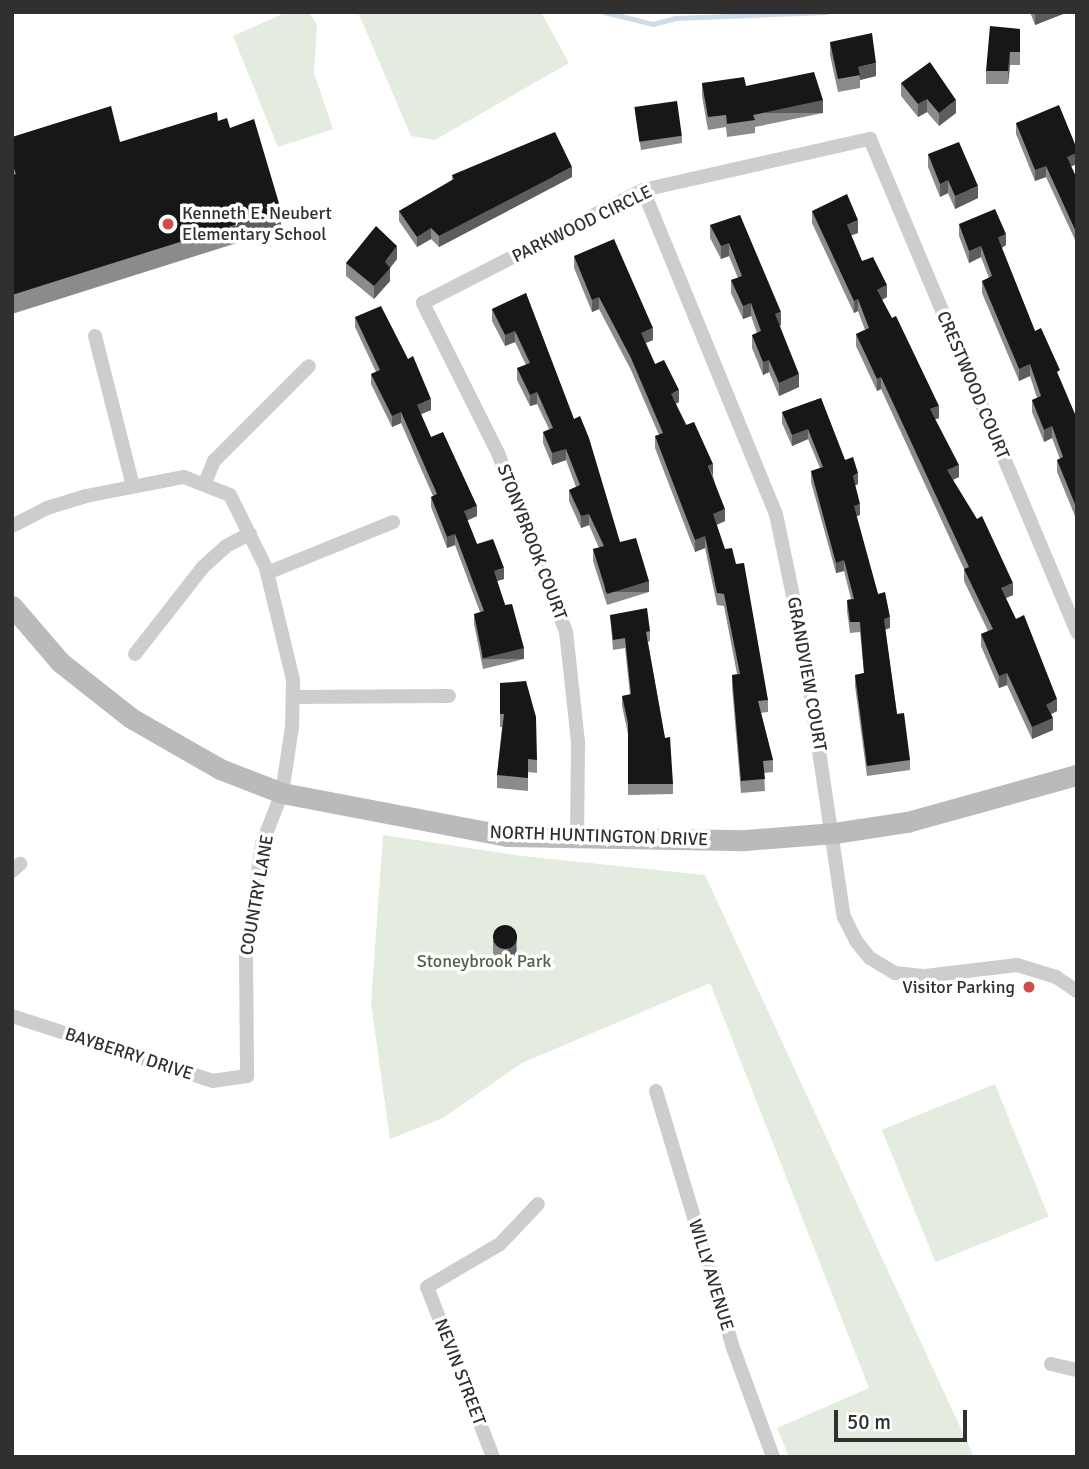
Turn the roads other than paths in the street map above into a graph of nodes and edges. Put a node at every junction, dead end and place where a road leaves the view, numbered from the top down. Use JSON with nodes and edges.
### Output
{"nodes":[{"id":1,"x":870,"y":139,"type":"joint"},
{"id":2,"x":643,"y":190,"type":"junction"},
{"id":3,"x":424,"y":303,"type":"joint"},
{"id":4,"x":95,"y":336,"type":"dead end"},
{"id":5,"x":309,"y":366,"type":"dead end"},
{"id":6,"x":205,"y":483,"type":"junction"},
{"id":7,"x":133,"y":486,"type":"junction"},
{"id":8,"x":393,"y":522,"type":"dead end"},
{"id":9,"x":12,"y":526,"type":"edge"},
{"id":10,"x":250,"y":534,"type":"junction"},
{"id":11,"x":267,"y":573,"type":"junction"},
{"id":12,"x":12,"y":606,"type":"edge"},
{"id":13,"x":1077,"y":632,"type":"edge"},
{"id":14,"x":135,"y":654,"type":"dead end"},
{"id":15,"x":449,"y":696,"type":"dead end"},
{"id":16,"x":293,"y":697,"type":"junction"},
{"id":17,"x":1077,"y":775,"type":"edge"},
{"id":18,"x":282,"y":793,"type":"junction"},
{"id":19,"x":834,"y":833,"type":"junction"},
{"id":20,"x":577,"y":839,"type":"junction"},
{"id":21,"x":1077,"y":991,"type":"edge"},
{"id":22,"x":12,"y":1016,"type":"edge"},
{"id":23,"x":247,"y":1076,"type":"joint"},
{"id":24,"x":656,"y":1091,"type":"dead end"},
{"id":25,"x":538,"y":1204,"type":"dead end"},
{"id":26,"x":1051,"y":1364,"type":"dead end"},
{"id":27,"x":1077,"y":1370,"type":"edge"},
{"id":28,"x":493,"y":1457,"type":"edge"},
{"id":29,"x":773,"y":1457,"type":"edge"}],
"edges":[{"from":1,"to":2,"type":"street","name":"PARKWOOD CIRCLE"},
{"from":1,"to":13,"type":"street","name":"CRESTWOOD COURT"},
{"from":2,"to":3,"type":"street","name":"PARKWOOD CIRCLE"},
{"from":2,"to":19,"type":"street","name":"GRANDVIEW COURT"},
{"from":3,"to":20,"type":"street","name":"STONYBROOK COURT"},
{"from":4,"to":7,"type":"street"},
{"from":5,"to":6,"type":"street"},
{"from":6,"to":7,"type":"street","name":"COUNTRY LANE"},
{"from":6,"to":10,"type":"street","name":"COUNTRY LANE"},
{"from":7,"to":9,"type":"street","name":"COUNTRY LANE"},
{"from":8,"to":11,"type":"street"},
{"from":10,"to":11,"type":"street","name":"COUNTRY LANE"},
{"from":10,"to":14,"type":"street"},
{"from":11,"to":16,"type":"street","name":"COUNTRY LANE"},
{"from":12,"to":18,"type":"street","name":"NORTH HUNTINGTON DRIVE"},
{"from":15,"to":16,"type":"street"},
{"from":16,"to":18,"type":"street","name":"COUNTRY LANE"},
{"from":17,"to":19,"type":"street","name":"NORTH HUNTINGTON DRIVE"},
{"from":18,"to":20,"type":"street","name":"NORTH HUNTINGTON DRIVE"},
{"from":18,"to":23,"type":"street","name":"COUNTRY LANE"},
{"from":19,"to":20,"type":"street","name":"NORTH HUNTINGTON DRIVE"},
{"from":19,"to":21,"type":"street","name":"GRANDVIEW COURT"},
{"from":22,"to":23,"type":"street","name":"BAYBERRY DRIVE"},
{"from":24,"to":29,"type":"street","name":"WILLY AVENUE"},
{"from":25,"to":28,"type":"street","name":"NEVIN STREET"},
{"from":26,"to":27,"type":"street"}]}
